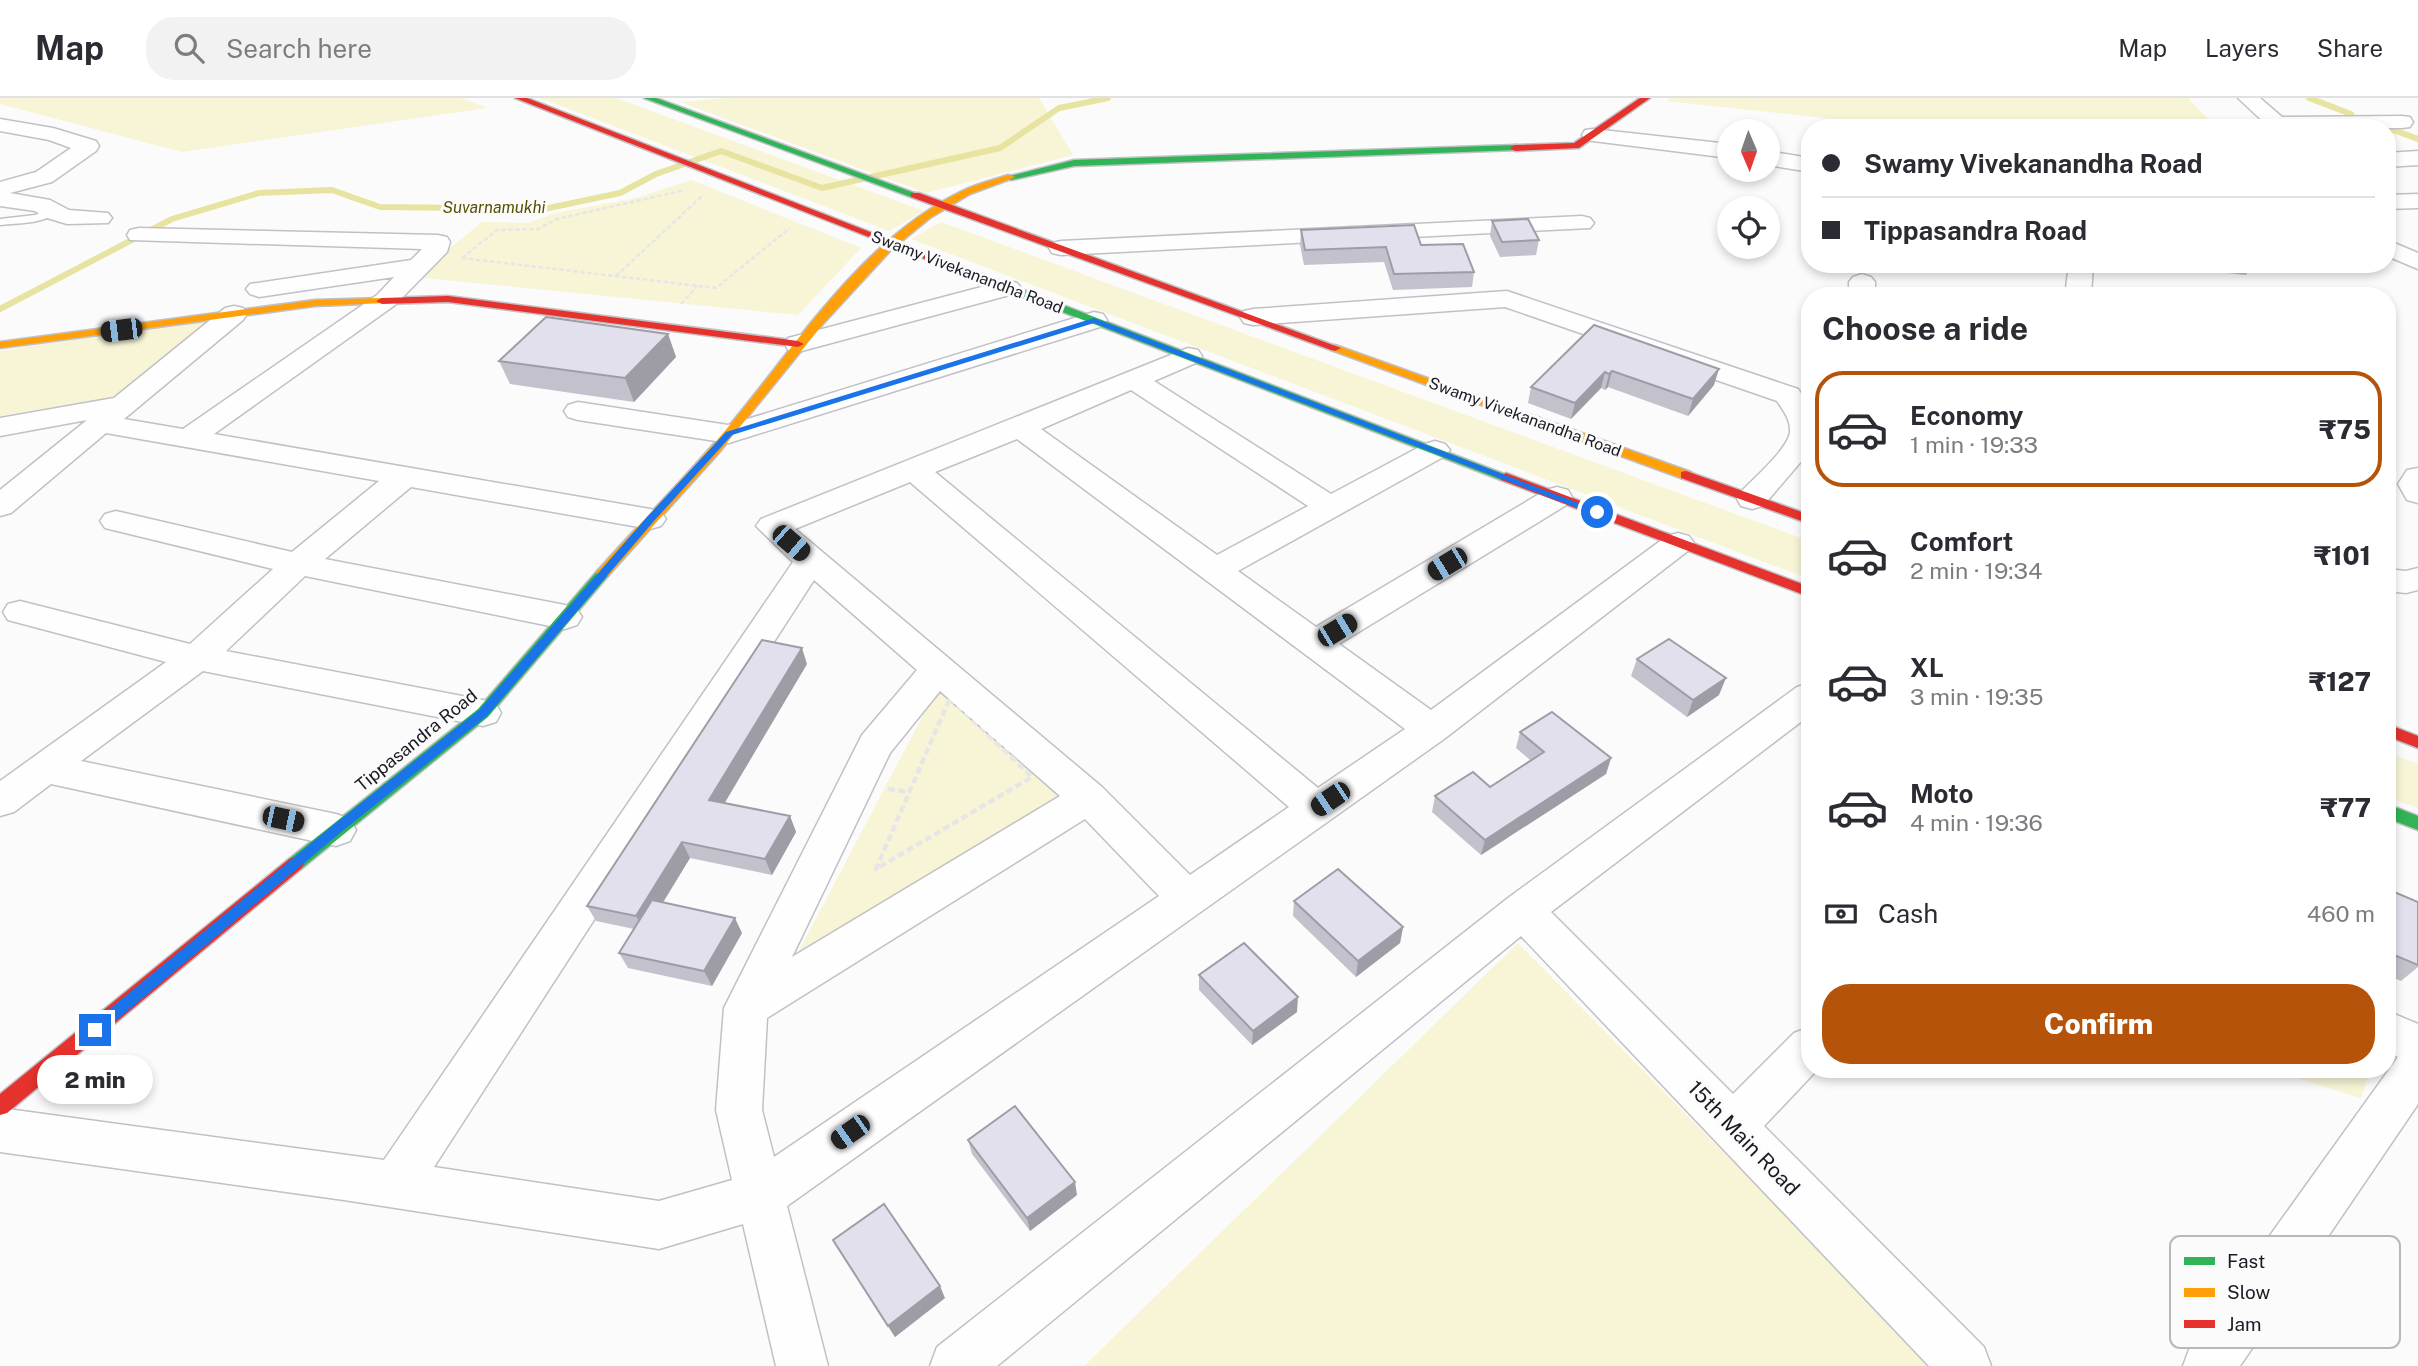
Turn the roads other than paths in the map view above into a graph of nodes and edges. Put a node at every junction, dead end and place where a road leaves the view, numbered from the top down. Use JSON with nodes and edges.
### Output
{"nodes":[{"id":1,"x":519,"y":98,"type":"edge"},
{"id":2,"x":648,"y":98,"type":"edge"},
{"id":3,"x":1646,"y":98,"type":"edge"},
{"id":4,"x":2248,"y":98,"type":"edge"},
{"id":5,"x":2346,"y":102,"type":"dead end"},
{"id":6,"x":2272,"y":119,"type":"edge"},
{"id":7,"x":2395,"y":119,"type":"edge"},
{"id":8,"x":0,"y":125,"type":"edge"},
{"id":9,"x":1593,"y":135,"type":"junction"},
{"id":10,"x":1717,"y":150,"type":"edge"},
{"id":11,"x":2418,"y":159,"type":"edge"},
{"id":12,"x":1780,"y":160,"type":"edge"},
{"id":13,"x":2396,"y":160,"type":"edge"},
{"id":14,"x":1801,"y":164,"type":"edge"},
{"id":15,"x":0,"y":190,"type":"edge"},
{"id":16,"x":0,"y":199,"type":"edge"},
{"id":17,"x":2418,"y":201,"type":"edge"},
{"id":18,"x":2396,"y":202,"type":"edge"},
{"id":19,"x":942,"y":204,"type":"junction"},
{"id":20,"x":52,"y":212,"type":"junction"},
{"id":21,"x":100,"y":218,"type":"dead end"},
{"id":22,"x":0,"y":222,"type":"edge"},
{"id":23,"x":1582,"y":223,"type":"dead end"},
{"id":24,"x":139,"y":235,"type":"dead end"},
{"id":25,"x":891,"y":243,"type":"junction"},
{"id":26,"x":1062,"y":247,"type":"junction"},
{"id":27,"x":2396,"y":251,"type":"edge"},
{"id":28,"x":2418,"y":262,"type":"edge"},
{"id":29,"x":421,"y":265,"type":"junction"},
{"id":30,"x":1009,"y":288,"type":"junction"},
{"id":31,"x":259,"y":289,"type":"dead end"},
{"id":32,"x":386,"y":300,"type":"junction"},
{"id":33,"x":234,"y":314,"type":"junction"},
{"id":34,"x":1253,"y":317,"type":"junction"},
{"id":35,"x":1094,"y":320,"type":"junction"},
{"id":36,"x":798,"y":344,"type":"junction"},
{"id":37,"x":0,"y":345,"type":"edge"},
{"id":38,"x":1188,"y":356,"type":"junction"},
{"id":39,"x":1132,"y":379,"type":"junction"},
{"id":40,"x":126,"y":404,"type":"junction"},
{"id":41,"x":578,"y":411,"type":"dead end"},
{"id":42,"x":1801,"y":415,"type":"edge"},
{"id":43,"x":102,"y":424,"type":"junction"},
{"id":44,"x":0,"y":427,"type":"edge"},
{"id":45,"x":1020,"y":427,"type":"junction"},
{"id":46,"x":729,"y":433,"type":"junction"},
{"id":47,"x":188,"y":439,"type":"junction"},
{"id":48,"x":1801,"y":440,"type":"edge"},
{"id":49,"x":1435,"y":450,"type":"junction"},
{"id":50,"x":914,"y":470,"type":"junction"},
{"id":51,"x":405,"y":476,"type":"junction"},
{"id":52,"x":2418,"y":477,"type":"edge"},
{"id":53,"x":2418,"y":493,"type":"edge"},
{"id":54,"x":1557,"y":497,"type":"junction"},
{"id":55,"x":1752,"y":499,"type":"junction"},
{"id":56,"x":0,"y":506,"type":"edge"},
{"id":57,"x":1330,"y":507,"type":"junction"},
{"id":58,"x":1801,"y":517,"type":"edge"},
{"id":59,"x":650,"y":519,"type":"junction"},
{"id":60,"x":116,"y":521,"type":"dead end"},
{"id":61,"x":1678,"y":543,"type":"junction"},
{"id":62,"x":811,"y":560,"type":"junction"},
{"id":63,"x":298,"y":564,"type":"junction"},
{"id":64,"x":1215,"y":570,"type":"junction"},
{"id":65,"x":2418,"y":579,"type":"edge"},
{"id":66,"x":2396,"y":581,"type":"edge"},
{"id":67,"x":1801,"y":589,"type":"edge"},
{"id":68,"x":20,"y":612,"type":"dead end"},
{"id":69,"x":565,"y":617,"type":"junction"},
{"id":70,"x":1315,"y":643,"type":"junction"},
{"id":71,"x":197,"y":658,"type":"junction"},
{"id":72,"x":944,"y":683,"type":"junction"},
{"id":73,"x":1801,"y":703,"type":"edge"},
{"id":74,"x":483,"y":713,"type":"junction"},
{"id":75,"x":1431,"y":729,"type":"junction"},
{"id":76,"x":2396,"y":733,"type":"edge"},
{"id":77,"x":2418,"y":741,"type":"edge"},
{"id":78,"x":44,"y":768,"type":"junction"},
{"id":79,"x":1088,"y":798,"type":"junction"},
{"id":80,"x":0,"y":800,"type":"edge"},
{"id":81,"x":1316,"y":808,"type":"junction"},
{"id":82,"x":2396,"y":814,"type":"edge"},
{"id":83,"x":2418,"y":823,"type":"edge"},
{"id":84,"x":336,"y":830,"type":"junction"},
{"id":85,"x":1187,"y":898,"type":"junction"},
{"id":86,"x":1523,"y":910,"type":"junction"},
{"id":87,"x":746,"y":1008,"type":"junction"},
{"id":88,"x":2396,"y":1035,"type":"edge"},
{"id":89,"x":2418,"y":1045,"type":"edge"},
{"id":90,"x":1801,"y":1056,"type":"edge"},
{"id":91,"x":2418,"y":1066,"type":"edge"},
{"id":92,"x":2,"y":1106,"type":"edge"},
{"id":93,"x":1733,"y":1126,"type":"junction"},
{"id":94,"x":395,"y":1185,"type":"junction"},
{"id":95,"x":761,"y":1195,"type":"junction"},
{"id":96,"x":2300,"y":1236,"type":"edge"},
{"id":97,"x":2222,"y":1348,"type":"edge"},
{"id":98,"x":802,"y":1366,"type":"edge"},
{"id":99,"x":956,"y":1366,"type":"edge"},
{"id":100,"x":1965,"y":1366,"type":"edge"},
{"id":101,"x":2209,"y":1366,"type":"edge"}],
"edges":[{"from":1,"to":25,"type":"main road","name":"Swamy Vivekanandha Road"},
{"from":2,"to":19,"type":"main road","name":"Swamy Vivekanandha Road"},
{"from":3,"to":9,"type":"main road","name":"Tippasandra Road"},
{"from":4,"to":6,"type":"street"},
{"from":5,"to":7,"type":"street"},
{"from":8,"to":15,"type":"street"},
{"from":9,"to":10,"type":"street"},
{"from":9,"to":19,"type":"main road","name":"Tippasandra Road"},
{"from":11,"to":13,"type":"street"},
{"from":12,"to":14,"type":"street"},
{"from":16,"to":20,"type":"street"},
{"from":17,"to":18,"type":"street"},
{"from":19,"to":25,"type":"main road","name":"Tippasandra Road"},
{"from":19,"to":26,"type":"main road","name":"Swamy Vivekanandha Road"},
{"from":20,"to":21,"type":"street"},
{"from":20,"to":22,"type":"lane"},
{"from":23,"to":26,"type":"street"},
{"from":24,"to":29,"type":"street"},
{"from":25,"to":30,"type":"main road","name":"Swamy Vivekanandha Road"},
{"from":25,"to":36,"type":"main road","name":"Tippasandra Road"},
{"from":26,"to":34,"type":"main road","name":"Swamy Vivekanandha Road"},
{"from":27,"to":28,"type":"street"},
{"from":29,"to":31,"type":"street"},
{"from":29,"to":32,"type":"street"},
{"from":30,"to":35,"type":"main road","name":"Swamy Vivekanandha Road"},
{"from":30,"to":36,"type":"street"},
{"from":32,"to":33,"type":"main road"},
{"from":32,"to":36,"type":"main road"},
{"from":32,"to":47,"type":"street"},
{"from":33,"to":37,"type":"main road"},
{"from":33,"to":40,"type":"street"},
{"from":34,"to":42,"type":"street"},
{"from":34,"to":55,"type":"main road","name":"Swamy Vivekanandha Road"},
{"from":35,"to":38,"type":"main road","name":"Swamy Vivekanandha Road"},
{"from":35,"to":46,"type":"street"},
{"from":36,"to":46,"type":"main road","name":"Tippasandra Road"},
{"from":38,"to":39,"type":"street"},
{"from":38,"to":49,"type":"main road","name":"Swamy Vivekanandha Road"},
{"from":39,"to":45,"type":"street"},
{"from":39,"to":57,"type":"street"},
{"from":40,"to":43,"type":"street"},
{"from":40,"to":44,"type":"street"},
{"from":41,"to":46,"type":"street"},
{"from":43,"to":47,"type":"street"},
{"from":43,"to":56,"type":"street"},
{"from":45,"to":50,"type":"street"},
{"from":45,"to":64,"type":"street"},
{"from":46,"to":59,"type":"main road","name":"Tippasandra Road"},
{"from":47,"to":51,"type":"street"},
{"from":48,"to":55,"type":"street"},
{"from":49,"to":54,"type":"main road","name":"Swamy Vivekanandha Road"},
{"from":49,"to":57,"type":"street"},
{"from":50,"to":62,"type":"street"},
{"from":50,"to":81,"type":"street"},
{"from":51,"to":59,"type":"street"},
{"from":51,"to":63,"type":"street"},
{"from":52,"to":53,"type":"street"},
{"from":54,"to":61,"type":"main road","name":"Swamy Vivekanandha Road"},
{"from":54,"to":70,"type":"street"},
{"from":55,"to":58,"type":"main road","name":"Swamy Vivekanandha Road"},
{"from":57,"to":64,"type":"street"},
{"from":59,"to":69,"type":"main road","name":"Tippasandra Road"},
{"from":60,"to":63,"type":"street"},
{"from":61,"to":67,"type":"main road","name":"Swamy Vivekanandha Road"},
{"from":61,"to":75,"type":"street"},
{"from":62,"to":72,"type":"street"},
{"from":62,"to":94,"type":"street"},
{"from":63,"to":69,"type":"street"},
{"from":63,"to":71,"type":"street"},
{"from":64,"to":70,"type":"street"},
{"from":65,"to":66,"type":"street"},
{"from":68,"to":71,"type":"street"},
{"from":69,"to":74,"type":"main road","name":"Tippasandra Road"},
{"from":70,"to":75,"type":"street"},
{"from":71,"to":74,"type":"street"},
{"from":71,"to":78,"type":"street"},
{"from":72,"to":79,"type":"street"},
{"from":72,"to":87,"type":"street"},
{"from":73,"to":86,"type":"street"},
{"from":74,"to":84,"type":"main road","name":"Tippasandra Road"},
{"from":75,"to":81,"type":"street"},
{"from":76,"to":77,"type":"main road"},
{"from":78,"to":80,"type":"street"},
{"from":78,"to":84,"type":"street"},
{"from":79,"to":85,"type":"street"},
{"from":79,"to":87,"type":"street"},
{"from":81,"to":85,"type":"street"},
{"from":82,"to":83,"type":"main road"},
{"from":84,"to":92,"type":"main road","name":"Tippasandra Road"},
{"from":85,"to":95,"type":"street"},
{"from":86,"to":93,"type":"street","name":"15th Main Road"},
{"from":86,"to":99,"type":"street"},
{"from":87,"to":95,"type":"street"},
{"from":88,"to":89,"type":"street"},
{"from":90,"to":93,"type":"street"},
{"from":91,"to":96,"type":"street"},
{"from":92,"to":94,"type":"street"},
{"from":93,"to":100,"type":"street","name":"15th Main Road"},
{"from":94,"to":95,"type":"street"},
{"from":95,"to":98,"type":"street"},
{"from":97,"to":101,"type":"street"}]}
